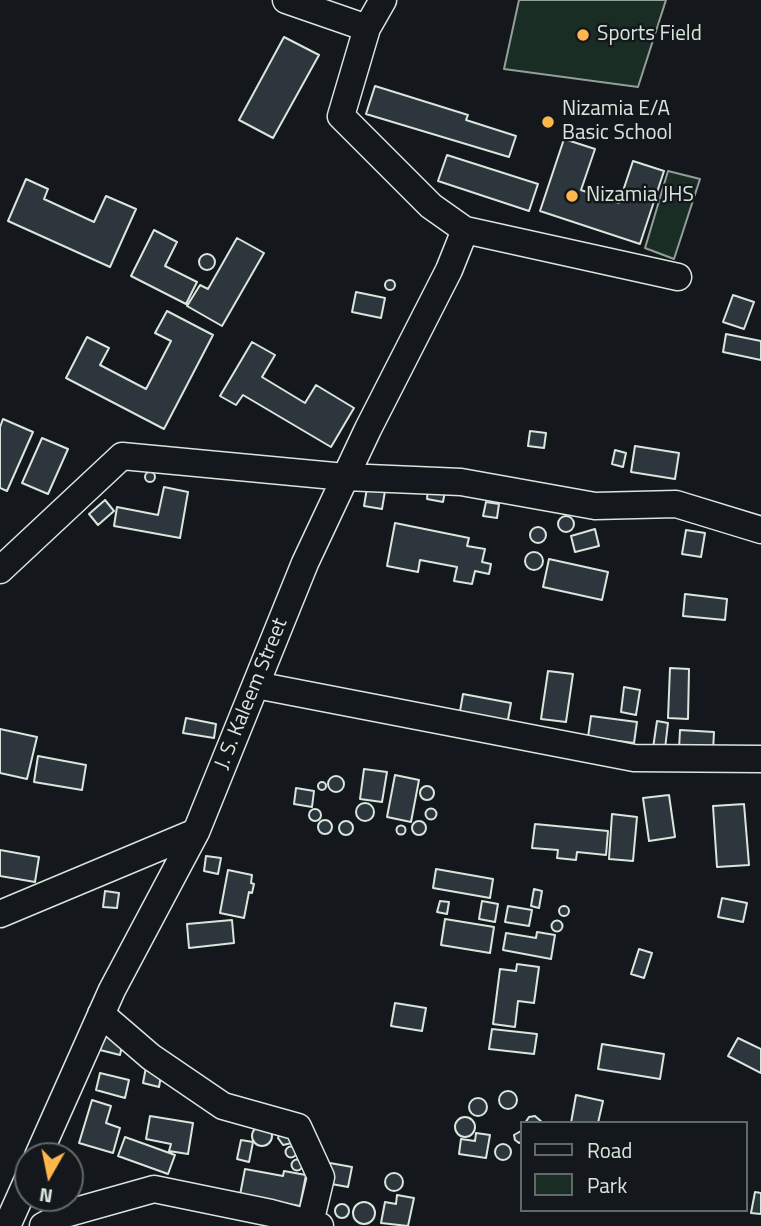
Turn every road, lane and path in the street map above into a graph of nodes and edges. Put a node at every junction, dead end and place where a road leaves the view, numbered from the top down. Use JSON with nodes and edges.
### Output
{"nodes":[{"id":1,"x":286,"y":0,"type":"edge"},
{"id":2,"x":383,"y":0,"type":"edge"},
{"id":3,"x":367,"y":29,"type":"junction"},
{"id":4,"x":465,"y":230,"type":"junction"},
{"id":5,"x":677,"y":277,"type":"dead end"},
{"id":6,"x":345,"y":477,"type":"junction"},
{"id":7,"x":761,"y":530,"type":"edge"},
{"id":8,"x":0,"y":570,"type":"edge"},
{"id":9,"x":256,"y":685,"type":"junction"},
{"id":10,"x":761,"y":759,"type":"edge"},
{"id":11,"x":196,"y":832,"type":"junction"},
{"id":12,"x":0,"y":914,"type":"edge"},
{"id":13,"x":101,"y":1014,"type":"junction"},
{"id":14,"x":44,"y":1142,"type":"edge"},
{"id":15,"x":315,"y":1224,"type":"edge"},
{"id":16,"x":43,"y":1226,"type":"edge"}],
"edges":[{"from":1,"to":3,"type":"street"},
{"from":2,"to":3,"type":"street"},
{"from":3,"to":4,"type":"street"},
{"from":4,"to":5,"type":"street"},
{"from":4,"to":6,"type":"street","name":"J. S. Kaleem Street"},
{"from":6,"to":7,"type":"street"},
{"from":6,"to":8,"type":"street"},
{"from":6,"to":9,"type":"street","name":"J. S. Kaleem Street"},
{"from":9,"to":10,"type":"street"},
{"from":9,"to":11,"type":"street","name":"J. S. Kaleem Street"},
{"from":11,"to":12,"type":"street"},
{"from":11,"to":13,"type":"street","name":"J. S. Kaleem Street"},
{"from":13,"to":14,"type":"street","name":"J. S. Kaleem Street"},
{"from":13,"to":15,"type":"street"},
{"from":15,"to":16,"type":"street"}]}
